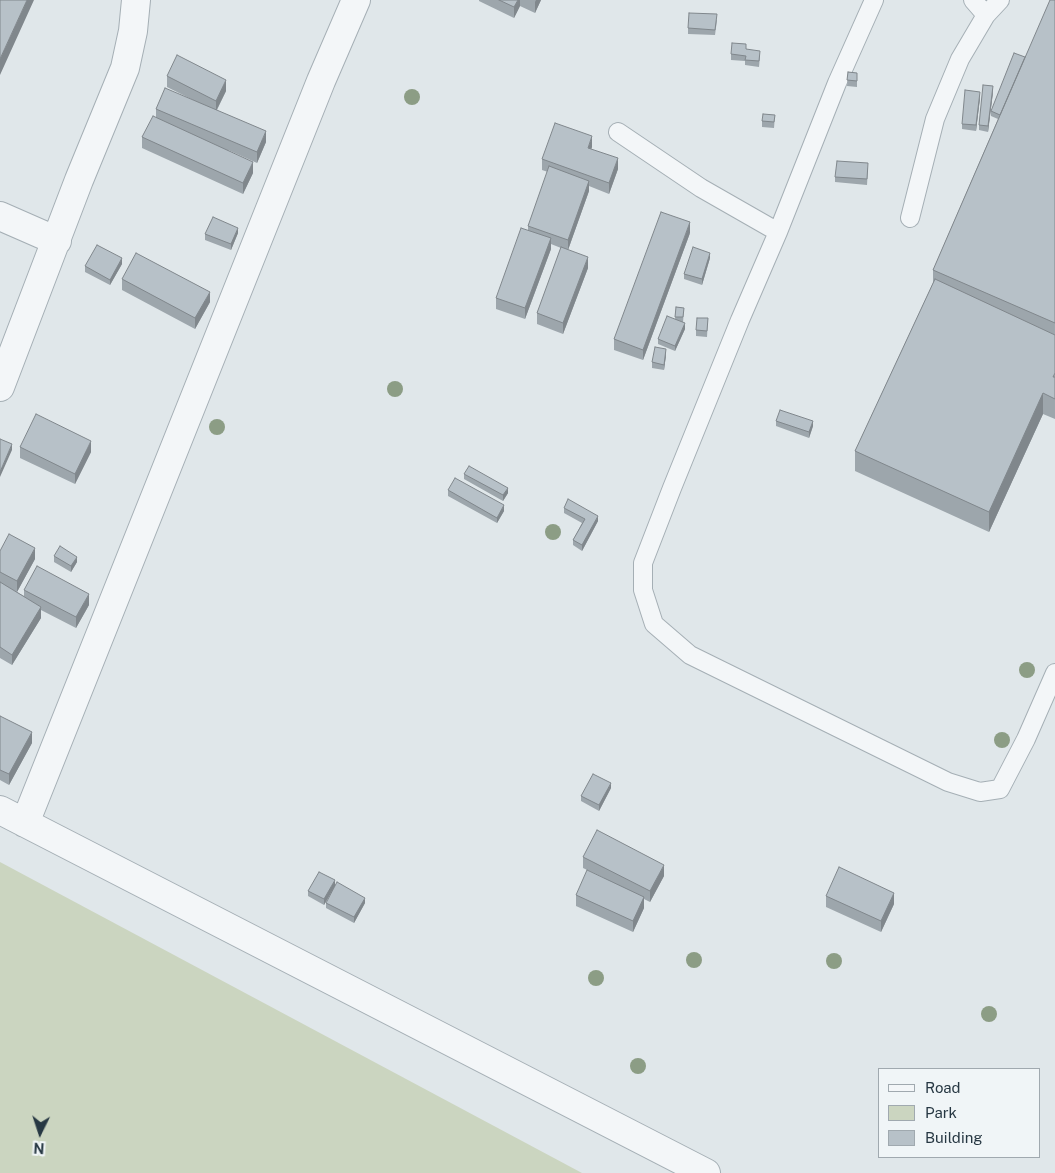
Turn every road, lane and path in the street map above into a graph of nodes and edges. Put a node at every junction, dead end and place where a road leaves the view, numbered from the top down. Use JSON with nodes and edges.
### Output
{"nodes":[{"id":1,"x":136,"y":0,"type":"edge"},
{"id":2,"x":356,"y":0,"type":"edge"},
{"id":3,"x":874,"y":0,"type":"edge"},
{"id":4,"x":973,"y":0,"type":"edge"},
{"id":5,"x":1000,"y":0,"type":"edge"},
{"id":6,"x":986,"y":15,"type":"junction"},
{"id":7,"x":618,"y":132,"type":"dead end"},
{"id":8,"x":0,"y":216,"type":"edge"},
{"id":9,"x":910,"y":218,"type":"dead end"},
{"id":10,"x":778,"y":232,"type":"junction"},
{"id":11,"x":57,"y":241,"type":"junction"},
{"id":12,"x":0,"y":388,"type":"edge"},
{"id":13,"x":1055,"y":673,"type":"edge"},
{"id":14,"x":0,"y":810,"type":"edge"},
{"id":15,"x":25,"y":823,"type":"junction"},
{"id":16,"x":706,"y":1173,"type":"edge"}],
"edges":[{"from":1,"to":11,"type":"street"},
{"from":2,"to":15,"type":"street"},
{"from":3,"to":10,"type":"lane"},
{"from":4,"to":6,"type":"lane"},
{"from":5,"to":6,"type":"lane"},
{"from":6,"to":9,"type":"lane"},
{"from":7,"to":10,"type":"lane"},
{"from":8,"to":11,"type":"street"},
{"from":10,"to":13,"type":"lane"},
{"from":11,"to":12,"type":"street"},
{"from":14,"to":15,"type":"street"},
{"from":15,"to":16,"type":"street"}]}
